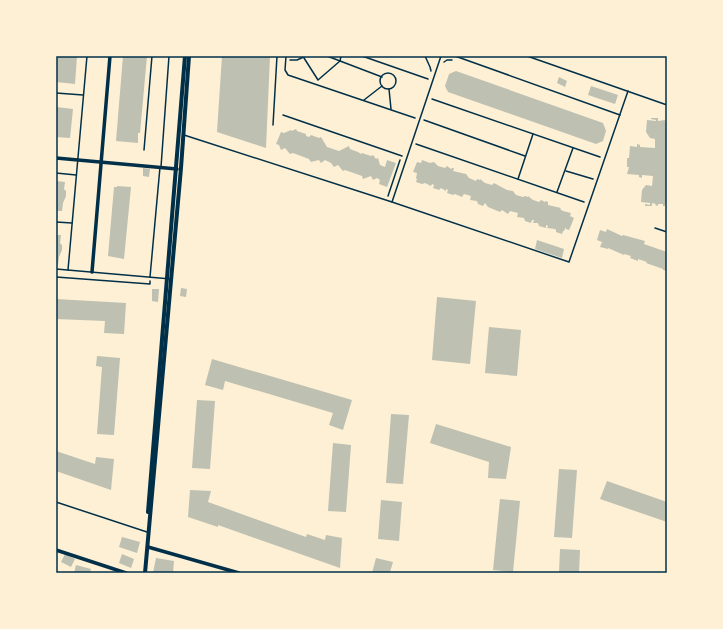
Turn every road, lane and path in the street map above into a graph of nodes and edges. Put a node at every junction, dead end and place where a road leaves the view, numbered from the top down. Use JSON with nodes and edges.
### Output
{"nodes":[{"id":1,"x":87,"y":56,"type":"edge"},
{"id":2,"x":110,"y":56,"type":"edge"},
{"id":3,"x":152,"y":56,"type":"edge"},
{"id":4,"x":169,"y":56,"type":"edge"},
{"id":5,"x":185,"y":56,"type":"edge"},
{"id":6,"x":188,"y":56,"type":"edge"},
{"id":7,"x":277,"y":56,"type":"edge"},
{"id":8,"x":286,"y":56,"type":"edge"},
{"id":9,"x":306,"y":56,"type":"edge"},
{"id":10,"x":327,"y":56,"type":"edge"},
{"id":11,"x":341,"y":56,"type":"edge"},
{"id":12,"x":362,"y":56,"type":"edge"},
{"id":13,"x":425,"y":56,"type":"edge"},
{"id":14,"x":441,"y":56,"type":"edge"},
{"id":15,"x":455,"y":56,"type":"edge"},
{"id":16,"x":527,"y":56,"type":"edge"},
{"id":17,"x":304,"y":58,"type":"junction"},
{"id":18,"x":290,"y":60,"type":"dead end"},
{"id":19,"x":453,"y":60,"type":"dead end"},
{"id":20,"x":340,"y":61,"type":"junction"},
{"id":21,"x":443,"y":64,"type":"dead end"},
{"id":22,"x":382,"y":77,"type":"junction"},
{"id":23,"x":382,"y":86,"type":"junction"},
{"id":24,"x":389,"y":89,"type":"junction"},
{"id":25,"x":628,"y":91,"type":"junction"},
{"id":26,"x":56,"y":93,"type":"edge"},
{"id":27,"x":83,"y":95,"type":"junction"},
{"id":28,"x":431,"y":98,"type":"dead end"},
{"id":29,"x":363,"y":100,"type":"junction"},
{"id":30,"x":667,"y":105,"type":"edge"},
{"id":31,"x":391,"y":110,"type":"junction"},
{"id":32,"x":283,"y":115,"type":"dead end"},
{"id":33,"x":620,"y":115,"type":"junction"},
{"id":34,"x":424,"y":120,"type":"dead end"},
{"id":35,"x":412,"y":124,"type":"dead end"},
{"id":36,"x":272,"y":125,"type":"dead end"},
{"id":37,"x":533,"y":134,"type":"junction"},
{"id":38,"x":183,"y":135,"type":"junction"},
{"id":39,"x":418,"y":138,"type":"dead end"},
{"id":40,"x":573,"y":148,"type":"junction"},
{"id":41,"x":144,"y":150,"type":"dead end"},
{"id":42,"x":404,"y":150,"type":"dead end"},
{"id":43,"x":402,"y":156,"type":"junction"},
{"id":44,"x":525,"y":156,"type":"junction"},
{"id":45,"x":600,"y":157,"type":"dead end"},
{"id":46,"x":56,"y":158,"type":"edge"},
{"id":47,"x":77,"y":160,"type":"junction"},
{"id":48,"x":102,"y":162,"type":"junction"},
{"id":49,"x":160,"y":167,"type":"junction"},
{"id":50,"x":177,"y":169,"type":"junction"},
{"id":51,"x":565,"y":170,"type":"junction"},
{"id":52,"x":56,"y":173,"type":"edge"},
{"id":53,"x":76,"y":175,"type":"junction"},
{"id":54,"x":518,"y":179,"type":"junction"},
{"id":55,"x":592,"y":179,"type":"dead end"},
{"id":56,"x":558,"y":192,"type":"junction"},
{"id":57,"x":386,"y":201,"type":"junction"},
{"id":58,"x":392,"y":202,"type":"junction"},
{"id":59,"x":585,"y":202,"type":"dead end"},
{"id":60,"x":56,"y":222,"type":"edge"},
{"id":61,"x":72,"y":223,"type":"junction"},
{"id":62,"x":655,"y":228,"type":"dead end"},
{"id":63,"x":667,"y":232,"type":"edge"},
{"id":64,"x":56,"y":269,"type":"edge"},
{"id":65,"x":68,"y":270,"type":"junction"},
{"id":66,"x":92,"y":272,"type":"junction"},
{"id":67,"x":56,"y":277,"type":"edge"},
{"id":68,"x":150,"y":277,"type":"junction"},
{"id":69,"x":169,"y":279,"type":"junction"},
{"id":70,"x":56,"y":502,"type":"edge"},
{"id":71,"x":148,"y":532,"type":"junction"},
{"id":72,"x":148,"y":547,"type":"junction"},
{"id":73,"x":56,"y":550,"type":"edge"},
{"id":74,"x":126,"y":573,"type":"edge"},
{"id":75,"x":145,"y":573,"type":"edge"},
{"id":76,"x":239,"y":573,"type":"edge"}],
"edges":[{"from":1,"to":27,"type":"lane"},
{"from":2,"to":48,"type":"street"},
{"from":3,"to":41,"type":"path"},
{"from":4,"to":49,"type":"lane"},
{"from":5,"to":50,"type":"street"},
{"from":6,"to":38,"type":"street"},
{"from":7,"to":36,"type":"lane"},
{"from":8,"to":29,"type":"path"},
{"from":9,"to":17,"type":"path"},
{"from":10,"to":20,"type":"path"},
{"from":11,"to":20,"type":"path"},
{"from":12,"to":13,"type":"path"},
{"from":14,"to":58,"type":"lane"},
{"from":15,"to":33,"type":"lane"},
{"from":16,"to":25,"type":"lane"},
{"from":17,"to":18,"type":"path"},
{"from":17,"to":20,"type":"path"},
{"from":19,"to":21,"type":"path"},
{"from":20,"to":22,"type":"path"},
{"from":22,"to":23,"type":"path"},
{"from":22,"to":24,"type":"path"},
{"from":23,"to":24,"type":"path"},
{"from":23,"to":29,"type":"path"},
{"from":24,"to":31,"type":"path"},
{"from":25,"to":30,"type":"lane"},
{"from":25,"to":33,"type":"lane"},
{"from":26,"to":27,"type":"lane"},
{"from":27,"to":47,"type":"lane"},
{"from":28,"to":37,"type":"path"},
{"from":29,"to":31,"type":"path"},
{"from":31,"to":35,"type":"path"},
{"from":32,"to":43,"type":"path"},
{"from":33,"to":58,"type":"lane"},
{"from":34,"to":44,"type":"path"},
{"from":37,"to":40,"type":"path"},
{"from":37,"to":44,"type":"path"},
{"from":38,"to":57,"type":"lane"},
{"from":38,"to":69,"type":"street"},
{"from":39,"to":54,"type":"path"},
{"from":40,"to":45,"type":"path"},
{"from":40,"to":51,"type":"path"},
{"from":42,"to":43,"type":"path"},
{"from":43,"to":57,"type":"path"},
{"from":44,"to":54,"type":"path"},
{"from":46,"to":47,"type":"street"},
{"from":47,"to":48,"type":"street"},
{"from":47,"to":53,"type":"lane"},
{"from":48,"to":49,"type":"street"},
{"from":48,"to":66,"type":"street"},
{"from":49,"to":50,"type":"street"},
{"from":49,"to":68,"type":"lane"},
{"from":50,"to":69,"type":"street"},
{"from":51,"to":55,"type":"path"},
{"from":51,"to":56,"type":"path"},
{"from":52,"to":53,"type":"lane"},
{"from":53,"to":61,"type":"lane"},
{"from":54,"to":56,"type":"path"},
{"from":56,"to":59,"type":"path"},
{"from":57,"to":58,"type":"lane"},
{"from":60,"to":61,"type":"lane"},
{"from":61,"to":65,"type":"lane"},
{"from":62,"to":63,"type":"lane"},
{"from":64,"to":65,"type":"lane"},
{"from":65,"to":66,"type":"lane"},
{"from":66,"to":68,"type":"lane"},
{"from":67,"to":68,"type":"path"},
{"from":68,"to":69,"type":"lane"},
{"from":69,"to":71,"type":"street"},
{"from":70,"to":71,"type":"lane"},
{"from":71,"to":72,"type":"street"},
{"from":71,"to":75,"type":"street"},
{"from":72,"to":75,"type":"street"},
{"from":72,"to":76,"type":"street"},
{"from":73,"to":74,"type":"street"}]}
